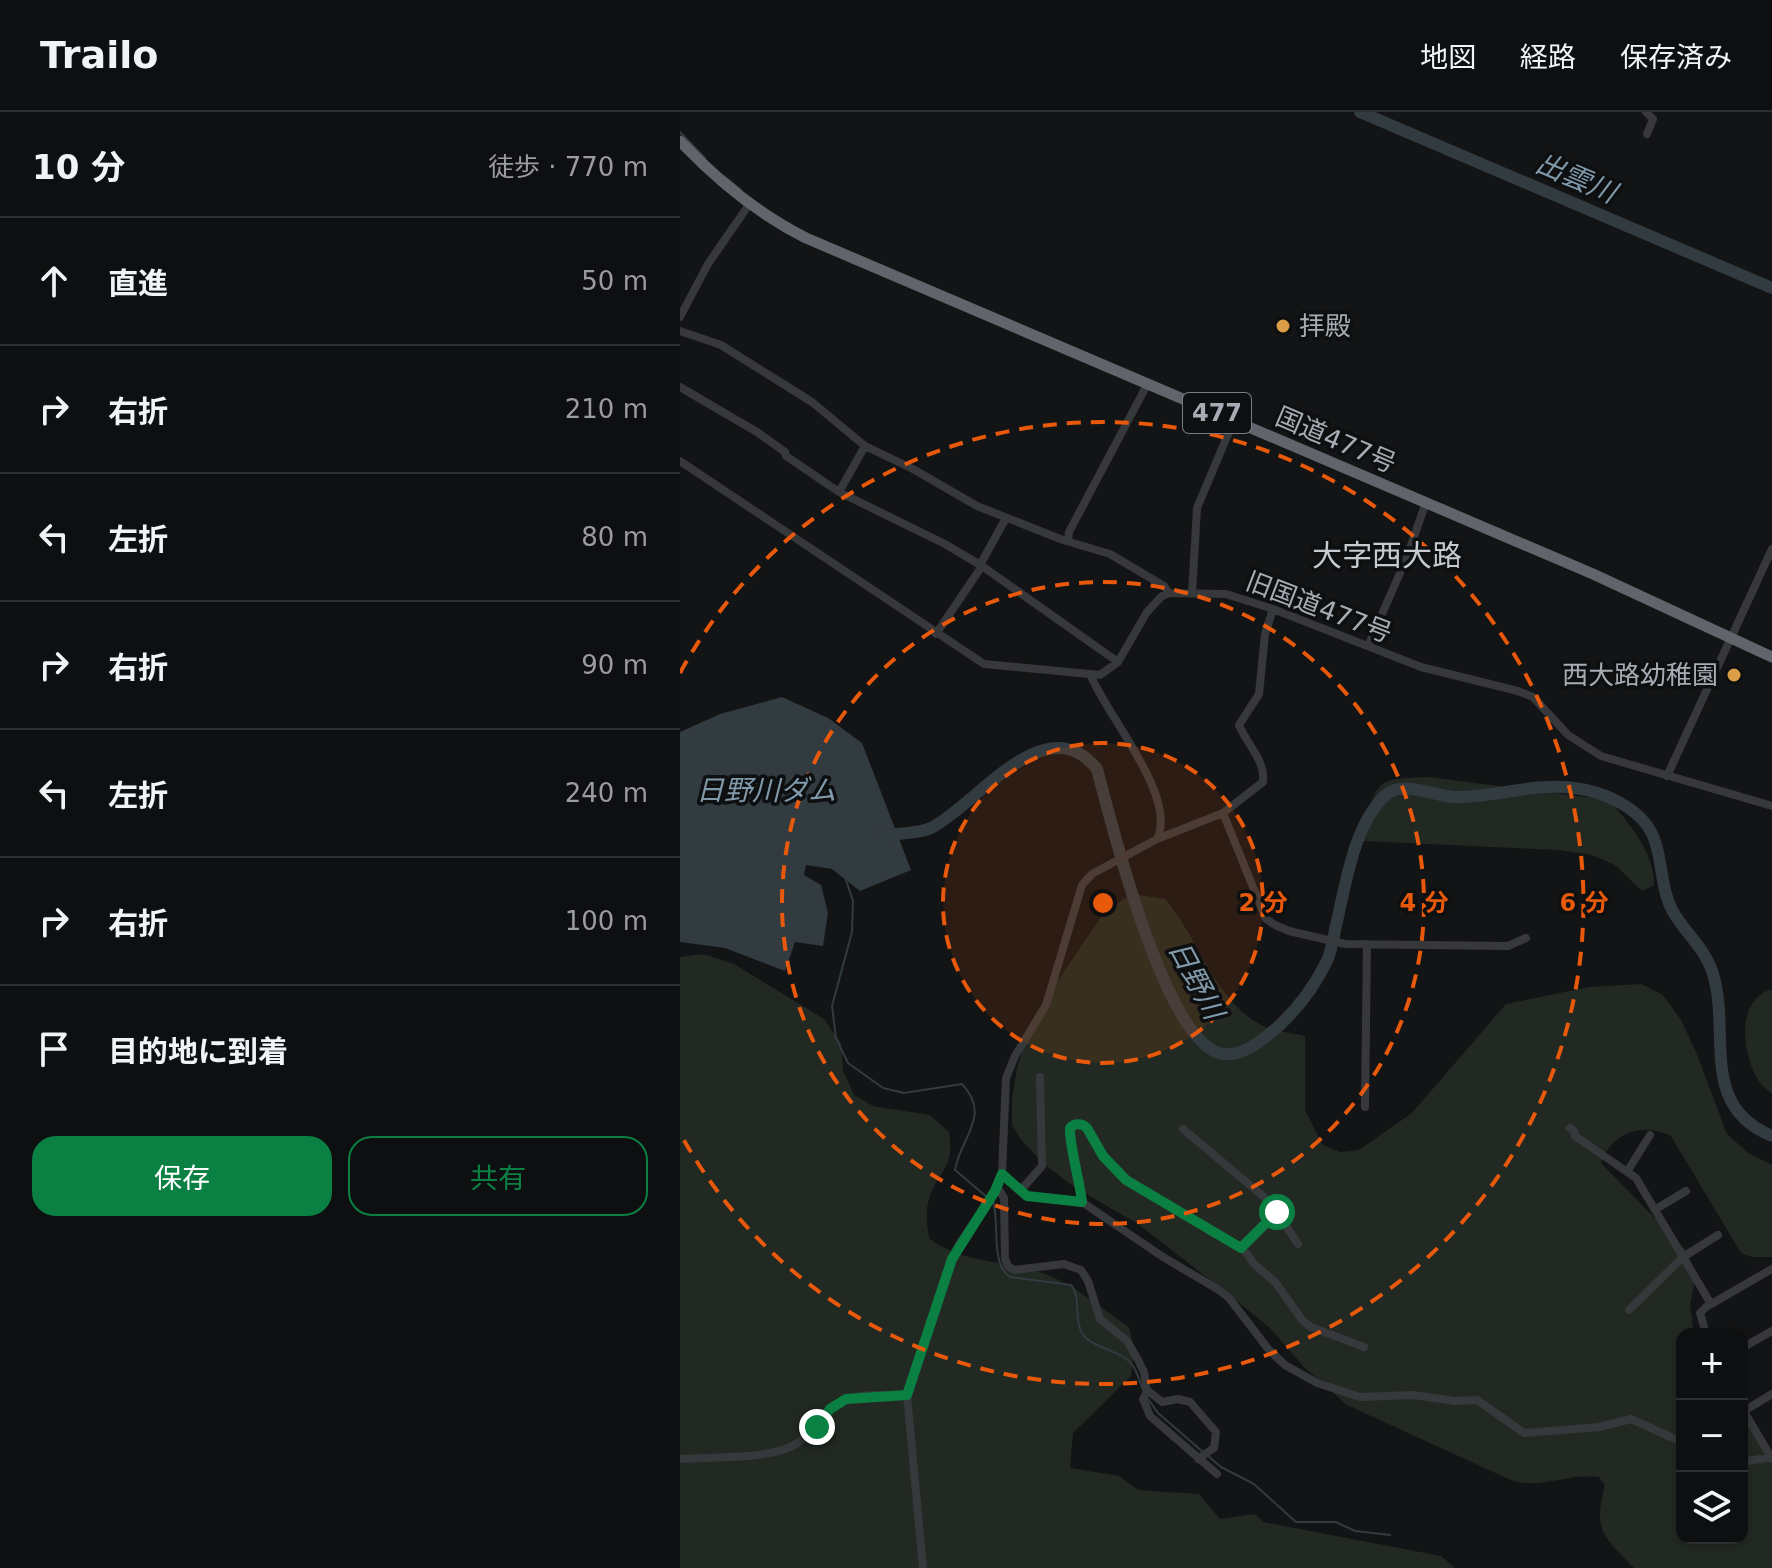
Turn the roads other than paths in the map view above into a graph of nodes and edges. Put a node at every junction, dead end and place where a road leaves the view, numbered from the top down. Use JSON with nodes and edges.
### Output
{"nodes":[{"id":1,"x":1646,"y":112,"type":"edge"},
{"id":2,"x":1647,"y":134,"type":"dead end"},
{"id":3,"x":680,"y":141,"type":"edge"},
{"id":4,"x":750,"y":203,"type":"junction"},
{"id":5,"x":680,"y":317,"type":"edge"},
{"id":6,"x":680,"y":331,"type":"edge"},
{"id":7,"x":1148,"y":383,"type":"junction"},
{"id":8,"x":680,"y":387,"type":"edge"},
{"id":9,"x":1234,"y":420,"type":"junction"},
{"id":10,"x":865,"y":446,"type":"junction"},
{"id":11,"x":681,"y":463,"type":"edge"},
{"id":12,"x":839,"y":492,"type":"junction"},
{"id":13,"x":1426,"y":502,"type":"junction"},
{"id":14,"x":1006,"y":518,"type":"junction"},
{"id":15,"x":1068,"y":541,"type":"junction"},
{"id":16,"x":1772,"y":549,"type":"edge"},
{"id":17,"x":981,"y":565,"type":"junction"},
{"id":18,"x":1169,"y":593,"type":"junction"},
{"id":19,"x":1192,"y":594,"type":"junction"},
{"id":20,"x":1273,"y":609,"type":"junction"},
{"id":21,"x":936,"y":634,"type":"junction"},
{"id":22,"x":1731,"y":637,"type":"junction"},
{"id":23,"x":1368,"y":646,"type":"junction"},
{"id":24,"x":1772,"y":657,"type":"edge"},
{"id":25,"x":1118,"y":662,"type":"junction"},
{"id":26,"x":1091,"y":676,"type":"junction"},
{"id":27,"x":1667,"y":776,"type":"junction"},
{"id":28,"x":1772,"y":806,"type":"edge"},
{"id":29,"x":1223,"y":813,"type":"junction"},
{"id":30,"x":1157,"y":839,"type":"junction"},
{"id":31,"x":1526,"y":938,"type":"dead end"},
{"id":32,"x":1367,"y":944,"type":"junction"},
{"id":33,"x":1040,"y":1077,"type":"dead end"},
{"id":34,"x":1365,"y":1107,"type":"dead end"},
{"id":35,"x":1570,"y":1128,"type":"dead end"},
{"id":36,"x":1183,"y":1129,"type":"dead end"},
{"id":37,"x":1650,"y":1135,"type":"dead end"},
{"id":38,"x":1627,"y":1172,"type":"junction"},
{"id":39,"x":1002,"y":1174,"type":"junction"},
{"id":40,"x":996,"y":1188,"type":"junction"},
{"id":41,"x":1020,"y":1191,"type":"junction"},
{"id":42,"x":1686,"y":1191,"type":"dead end"},
{"id":43,"x":1082,"y":1202,"type":"junction"},
{"id":44,"x":1656,"y":1209,"type":"junction"},
{"id":45,"x":1277,"y":1212,"type":"junction"},
{"id":46,"x":1718,"y":1235,"type":"dead end"},
{"id":47,"x":1298,"y":1244,"type":"dead end"},
{"id":48,"x":1241,"y":1248,"type":"junction"},
{"id":49,"x":1683,"y":1257,"type":"junction"},
{"id":50,"x":1772,"y":1269,"type":"edge"},
{"id":51,"x":1711,"y":1304,"type":"junction"},
{"id":52,"x":1629,"y":1310,"type":"dead end"},
{"id":53,"x":1704,"y":1328,"type":"edge"},
{"id":54,"x":1772,"y":1331,"type":"edge"},
{"id":55,"x":1748,"y":1345,"type":"edge"},
{"id":56,"x":1364,"y":1347,"type":"dead end"},
{"id":57,"x":1146,"y":1394,"type":"junction"},
{"id":58,"x":1772,"y":1394,"type":"edge"},
{"id":59,"x":907,"y":1395,"type":"junction"},
{"id":60,"x":1748,"y":1406,"type":"edge"},
{"id":61,"x":1748,"y":1417,"type":"edge"},
{"id":62,"x":1676,"y":1439,"type":"edge"},
{"id":63,"x":1204,"y":1456,"type":"junction"},
{"id":64,"x":1772,"y":1458,"type":"edge"},
{"id":65,"x":680,"y":1459,"type":"edge"},
{"id":66,"x":1748,"y":1461,"type":"edge"},
{"id":67,"x":1217,"y":1474,"type":"dead end"},
{"id":68,"x":923,"y":1568,"type":"edge"}],
"edges":[{"from":1,"to":2,"type":"street"},
{"from":3,"to":4,"type":"highway","name":"国道477号","number":"477"},
{"from":4,"to":5,"type":"street"},
{"from":4,"to":7,"type":"highway","name":"国道477号","number":"477"},
{"from":6,"to":10,"type":"street"},
{"from":7,"to":9,"type":"highway","name":"国道477号","number":"477"},
{"from":7,"to":15,"type":"street"},
{"from":8,"to":12,"type":"street"},
{"from":9,"to":13,"type":"highway","name":"国道477号","number":"477"},
{"from":9,"to":19,"type":"street"},
{"from":10,"to":12,"type":"street"},
{"from":10,"to":14,"type":"street"},
{"from":11,"to":21,"type":"street"},
{"from":12,"to":17,"type":"street"},
{"from":13,"to":22,"type":"highway","name":"国道477号","number":"477"},
{"from":13,"to":23,"type":"street"},
{"from":14,"to":15,"type":"street"},
{"from":14,"to":17,"type":"street"},
{"from":15,"to":18,"type":"street"},
{"from":16,"to":22,"type":"street"},
{"from":17,"to":21,"type":"street"},
{"from":17,"to":25,"type":"street"},
{"from":18,"to":19,"type":"street","name":"旧国道477号"},
{"from":18,"to":25,"type":"street"},
{"from":19,"to":20,"type":"street","name":"旧国道477号"},
{"from":20,"to":23,"type":"street","name":"旧国道477号"},
{"from":20,"to":29,"type":"street"},
{"from":21,"to":26,"type":"street"},
{"from":22,"to":24,"type":"highway","name":"国道477号","number":"477"},
{"from":22,"to":27,"type":"street"},
{"from":23,"to":27,"type":"street","name":"旧国道477号"},
{"from":25,"to":26,"type":"street"},
{"from":26,"to":30,"type":"street"},
{"from":27,"to":28,"type":"street","name":"旧国道477号"},
{"from":29,"to":30,"type":"street"},
{"from":29,"to":32,"type":"street"},
{"from":30,"to":39,"type":"street"},
{"from":31,"to":32,"type":"street"},
{"from":32,"to":34,"type":"street"},
{"from":33,"to":41,"type":"street"},
{"from":35,"to":38,"type":"street"},
{"from":36,"to":45,"type":"street"},
{"from":37,"to":38,"type":"street"},
{"from":38,"to":44,"type":"street"},
{"from":39,"to":40,"type":"street"},
{"from":39,"to":41,"type":"street"},
{"from":40,"to":57,"type":"street"},
{"from":40,"to":59,"type":"street"},
{"from":41,"to":43,"type":"street"},
{"from":42,"to":44,"type":"street"},
{"from":43,"to":48,"type":"street"},
{"from":43,"to":62,"type":"street"},
{"from":44,"to":49,"type":"street"},
{"from":45,"to":47,"type":"street"},
{"from":45,"to":48,"type":"street"},
{"from":46,"to":49,"type":"street"},
{"from":48,"to":56,"type":"street"},
{"from":49,"to":51,"type":"street"},
{"from":49,"to":52,"type":"street"},
{"from":50,"to":51,"type":"street"},
{"from":51,"to":53,"type":"street"},
{"from":54,"to":55,"type":"street"},
{"from":57,"to":63,"type":"street"},
{"from":57,"to":63,"type":"street"},
{"from":58,"to":60,"type":"street"},
{"from":59,"to":65,"type":"street"},
{"from":59,"to":68,"type":"street"},
{"from":61,"to":64,"type":"street"},
{"from":63,"to":67,"type":"street"},
{"from":64,"to":66,"type":"street"}]}
